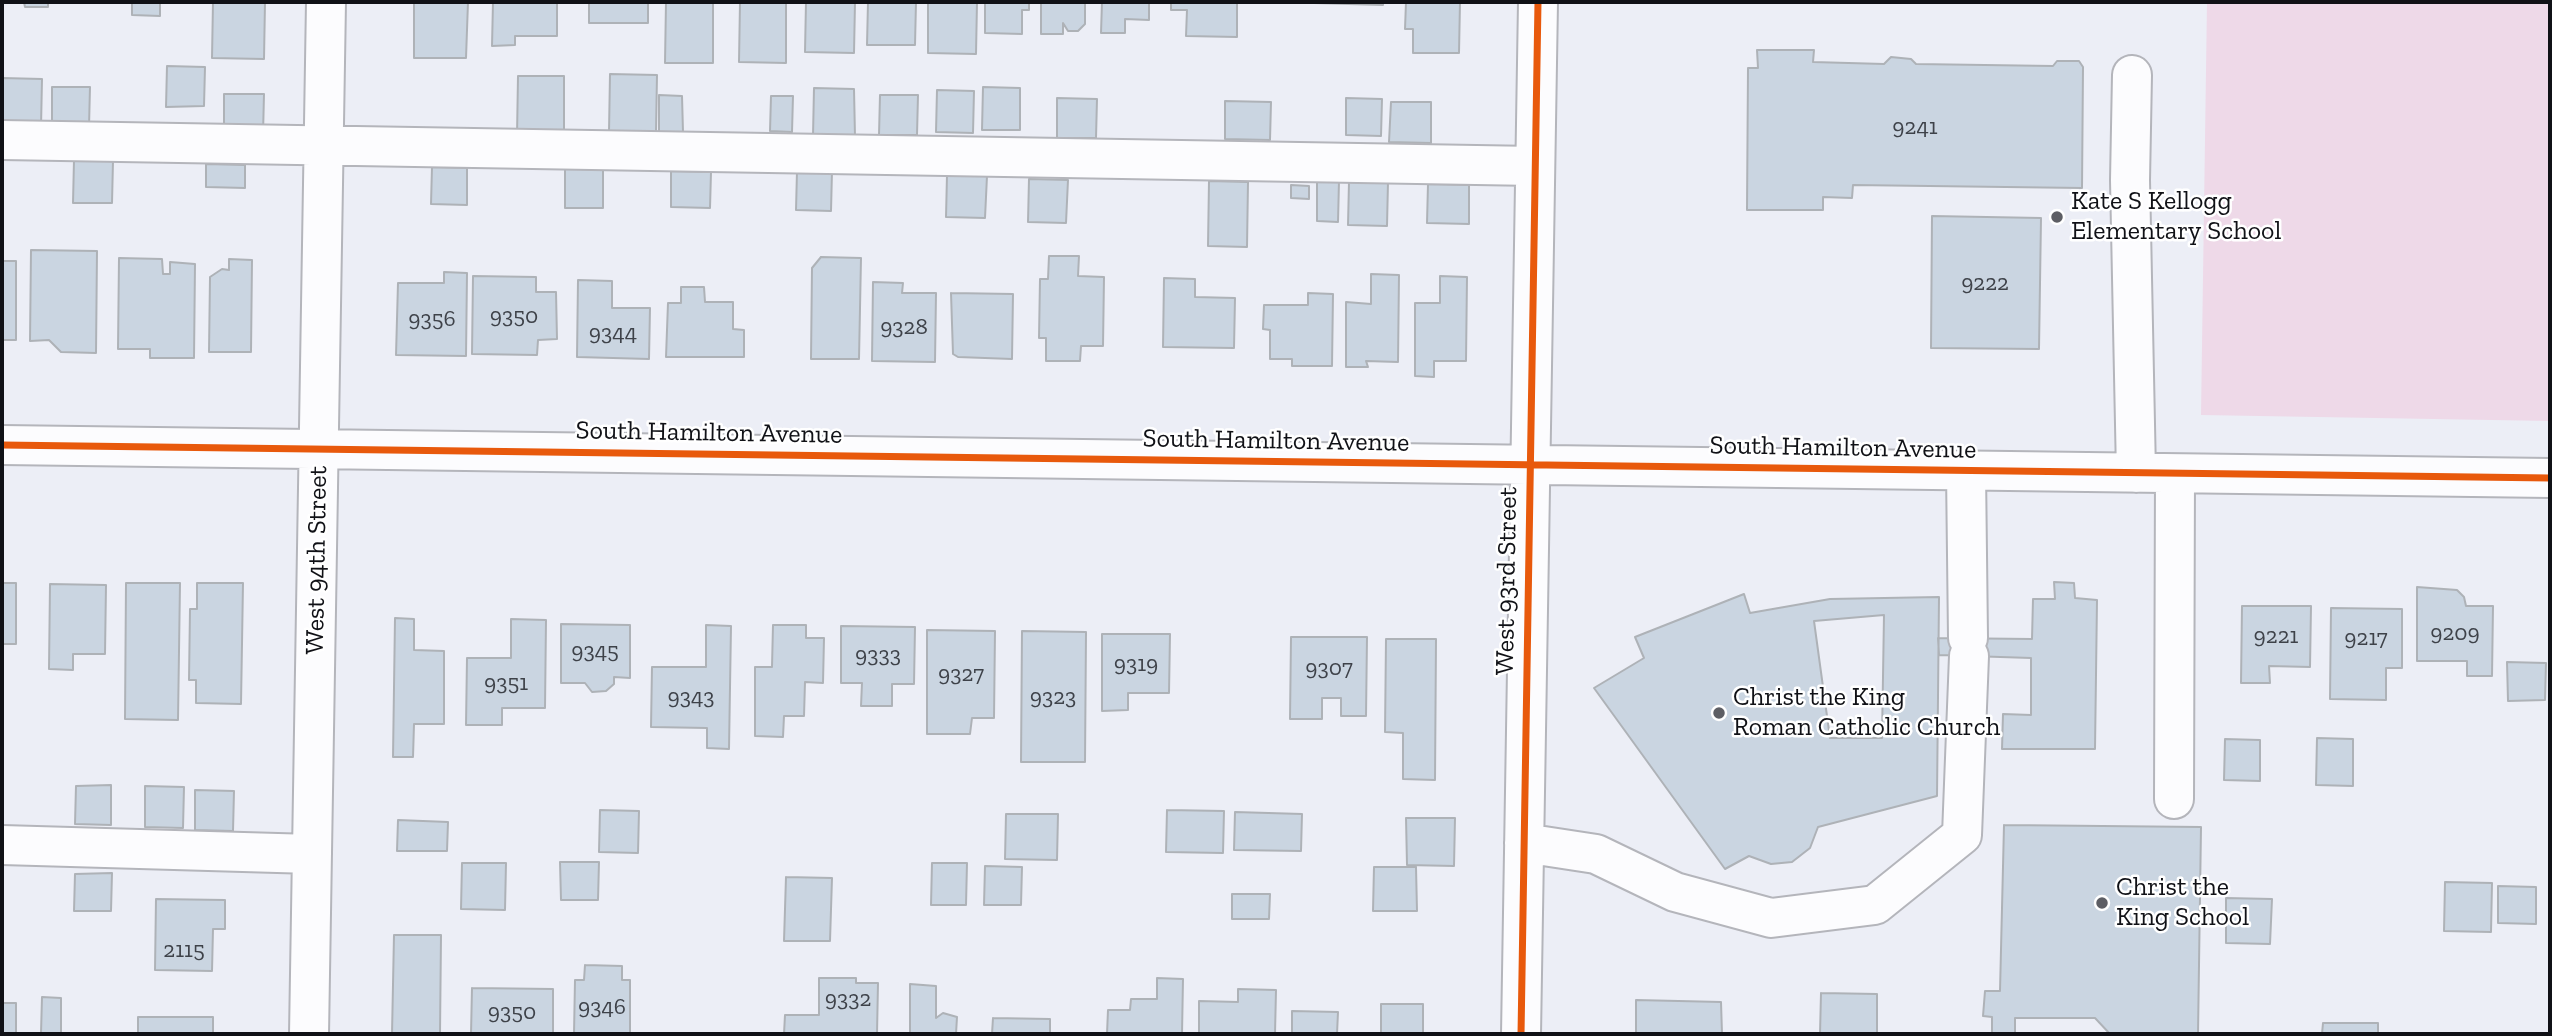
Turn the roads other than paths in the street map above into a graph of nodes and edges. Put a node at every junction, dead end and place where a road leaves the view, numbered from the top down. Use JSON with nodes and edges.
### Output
{"nodes":[{"id":1,"x":326,"y":2,"type":"edge"},
{"id":2,"x":1538,"y":2,"type":"edge"},
{"id":3,"x":2132,"y":75,"type":"dead end"},
{"id":4,"x":2,"y":140,"type":"edge"},
{"id":5,"x":323,"y":145,"type":"junction"},
{"id":6,"x":1535,"y":166,"type":"junction"},
{"id":7,"x":2,"y":445,"type":"edge"},
{"id":8,"x":319,"y":449,"type":"junction"},
{"id":9,"x":1530,"y":465,"type":"junction"},
{"id":10,"x":1966,"y":471,"type":"junction"},
{"id":11,"x":2136,"y":473,"type":"junction"},
{"id":12,"x":2175,"y":474,"type":"junction"},
{"id":13,"x":2550,"y":478,"type":"edge"},
{"id":14,"x":2174,"y":799,"type":"dead end"},
{"id":15,"x":1524,"y":843,"type":"junction"},
{"id":16,"x":2,"y":845,"type":"edge"},
{"id":17,"x":312,"y":854,"type":"junction"},
{"id":18,"x":309,"y":1034,"type":"edge"},
{"id":19,"x":1521,"y":1034,"type":"edge"}],
"edges":[{"from":1,"to":5,"type":"street","name":"West 94th Street"},
{"from":2,"to":6,"type":"street","name":"West 93rd Street"},
{"from":3,"to":11,"type":"street"},
{"from":4,"to":5,"type":"street"},
{"from":5,"to":6,"type":"street"},
{"from":5,"to":8,"type":"street","name":"West 94th Street"},
{"from":6,"to":9,"type":"street","name":"West 93rd Street"},
{"from":7,"to":8,"type":"street","name":"South Hamilton Avenue"},
{"from":8,"to":9,"type":"street","name":"South Hamilton Avenue"},
{"from":8,"to":17,"type":"street","name":"West 94th Street"},
{"from":9,"to":10,"type":"street","name":"South Hamilton Avenue"},
{"from":9,"to":15,"type":"street","name":"West 93rd Street"},
{"from":10,"to":11,"type":"street","name":"South Hamilton Avenue"},
{"from":10,"to":15,"type":"street"},
{"from":11,"to":12,"type":"street","name":"South Hamilton Avenue"},
{"from":12,"to":13,"type":"street","name":"South Hamilton Avenue"},
{"from":12,"to":14,"type":"street"},
{"from":15,"to":19,"type":"street","name":"West 93rd Street"},
{"from":16,"to":17,"type":"street"},
{"from":17,"to":18,"type":"street","name":"West 94th Street"}]}
